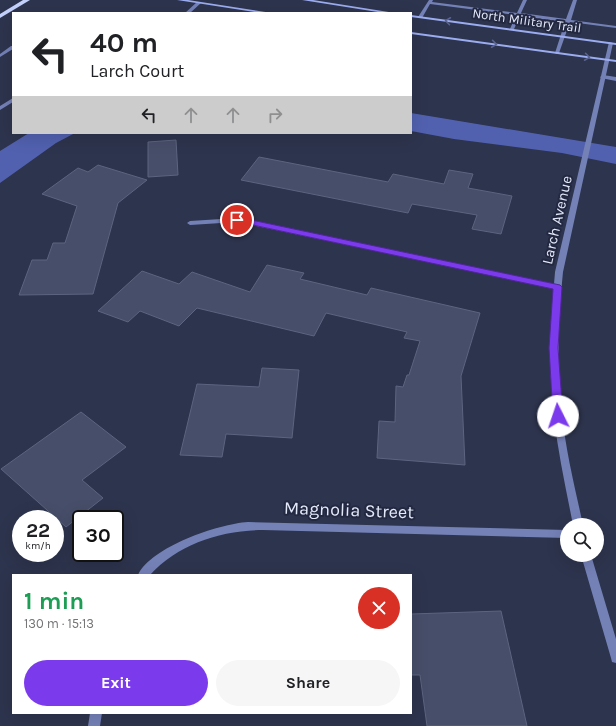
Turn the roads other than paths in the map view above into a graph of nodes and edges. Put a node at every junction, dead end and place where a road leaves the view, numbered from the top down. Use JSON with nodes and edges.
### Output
{"nodes":[{"id":1,"x":27,"y":0,"type":"edge"},
{"id":2,"x":179,"y":0,"type":"edge"},
{"id":3,"x":304,"y":0,"type":"edge"},
{"id":4,"x":525,"y":0,"type":"edge"},
{"id":5,"x":575,"y":0,"type":"edge"},
{"id":6,"x":430,"y":1,"type":"edge"},
{"id":7,"x":199,"y":3,"type":"junction"},
{"id":8,"x":188,"y":12,"type":"edge"},
{"id":9,"x":263,"y":12,"type":"edge"},
{"id":10,"x":386,"y":12,"type":"edge"},
{"id":11,"x":519,"y":15,"type":"junction"},
{"id":12,"x":0,"y":16,"type":"edge"},
{"id":13,"x":412,"y":16,"type":"edge"},
{"id":14,"x":420,"y":17,"type":"junction"},
{"id":15,"x":569,"y":21,"type":"junction"},
{"id":16,"x":616,"y":27,"type":"edge"},
{"id":17,"x":512,"y":30,"type":"junction"},
{"id":18,"x":412,"y":33,"type":"edge"},
{"id":19,"x":563,"y":37,"type":"junction"},
{"id":20,"x":614,"y":44,"type":"edge"},
{"id":21,"x":12,"y":48,"type":"edge"},
{"id":22,"x":557,"y":53,"type":"junction"},
{"id":23,"x":0,"y":56,"type":"edge"},
{"id":24,"x":608,"y":60,"type":"junction"},
{"id":25,"x":616,"y":61,"type":"edge"},
{"id":26,"x":603,"y":78,"type":"junction"},
{"id":27,"x":616,"y":80,"type":"edge"},
{"id":28,"x":12,"y":101,"type":"edge"},
{"id":29,"x":0,"y":108,"type":"edge"},
{"id":30,"x":190,"y":223,"type":"dead end"},
{"id":31,"x":558,"y":287,"type":"junction"},
{"id":32,"x":577,"y":518,"type":"edge"},
{"id":33,"x":560,"y":534,"type":"edge"},
{"id":34,"x":588,"y":562,"type":"edge"},
{"id":35,"x":144,"y":574,"type":"edge"},
{"id":36,"x":616,"y":658,"type":"edge"},
{"id":37,"x":96,"y":714,"type":"edge"},
{"id":38,"x":94,"y":726,"type":"edge"}],
"edges":[{"from":1,"to":12,"type":"main road"},
{"from":2,"to":7,"type":"main road"},
{"from":3,"to":10,"type":"main road"},
{"from":4,"to":11,"type":"street"},
{"from":5,"to":15,"type":"street"},
{"from":6,"to":11,"type":"street"},
{"from":6,"to":14,"type":"street"},
{"from":7,"to":8,"type":"street"},
{"from":7,"to":9,"type":"main road"},
{"from":11,"to":15,"type":"street"},
{"from":11,"to":17,"type":"street"},
{"from":13,"to":14,"type":"main road","name":"North Military Trail"},
{"from":17,"to":14,"type":"main road","name":"North Military Trail","one_way":true},
{"from":15,"to":16,"type":"street"},
{"from":15,"to":19,"type":"street"},
{"from":17,"to":19,"type":"main road","name":"North Military Trail"},
{"from":18,"to":22,"type":"main road","name":"North Military Trail","one_way":true},
{"from":19,"to":20,"type":"main road","name":"North Military Trail"},
{"from":19,"to":22,"type":"street"},
{"from":20,"to":24,"type":"street","name":"Larch Avenue"},
{"from":21,"to":23,"type":"street"},
{"from":22,"to":24,"type":"main road","name":"North Military Trail","one_way":true},
{"from":24,"to":25,"type":"main road","name":"North Military Trail"},
{"from":24,"to":26,"type":"street","name":"Larch Avenue"},
{"from":26,"to":27,"type":"street"},
{"from":26,"to":31,"type":"street","name":"Larch Avenue"},
{"from":28,"to":29,"type":"street"},
{"from":30,"to":31,"type":"street"},
{"from":31,"to":32,"type":"street","name":"Larch Avenue"},
{"from":33,"to":35,"type":"street","name":"Magnolia Street"},
{"from":34,"to":36,"type":"street"},
{"from":37,"to":38,"type":"street"}]}
